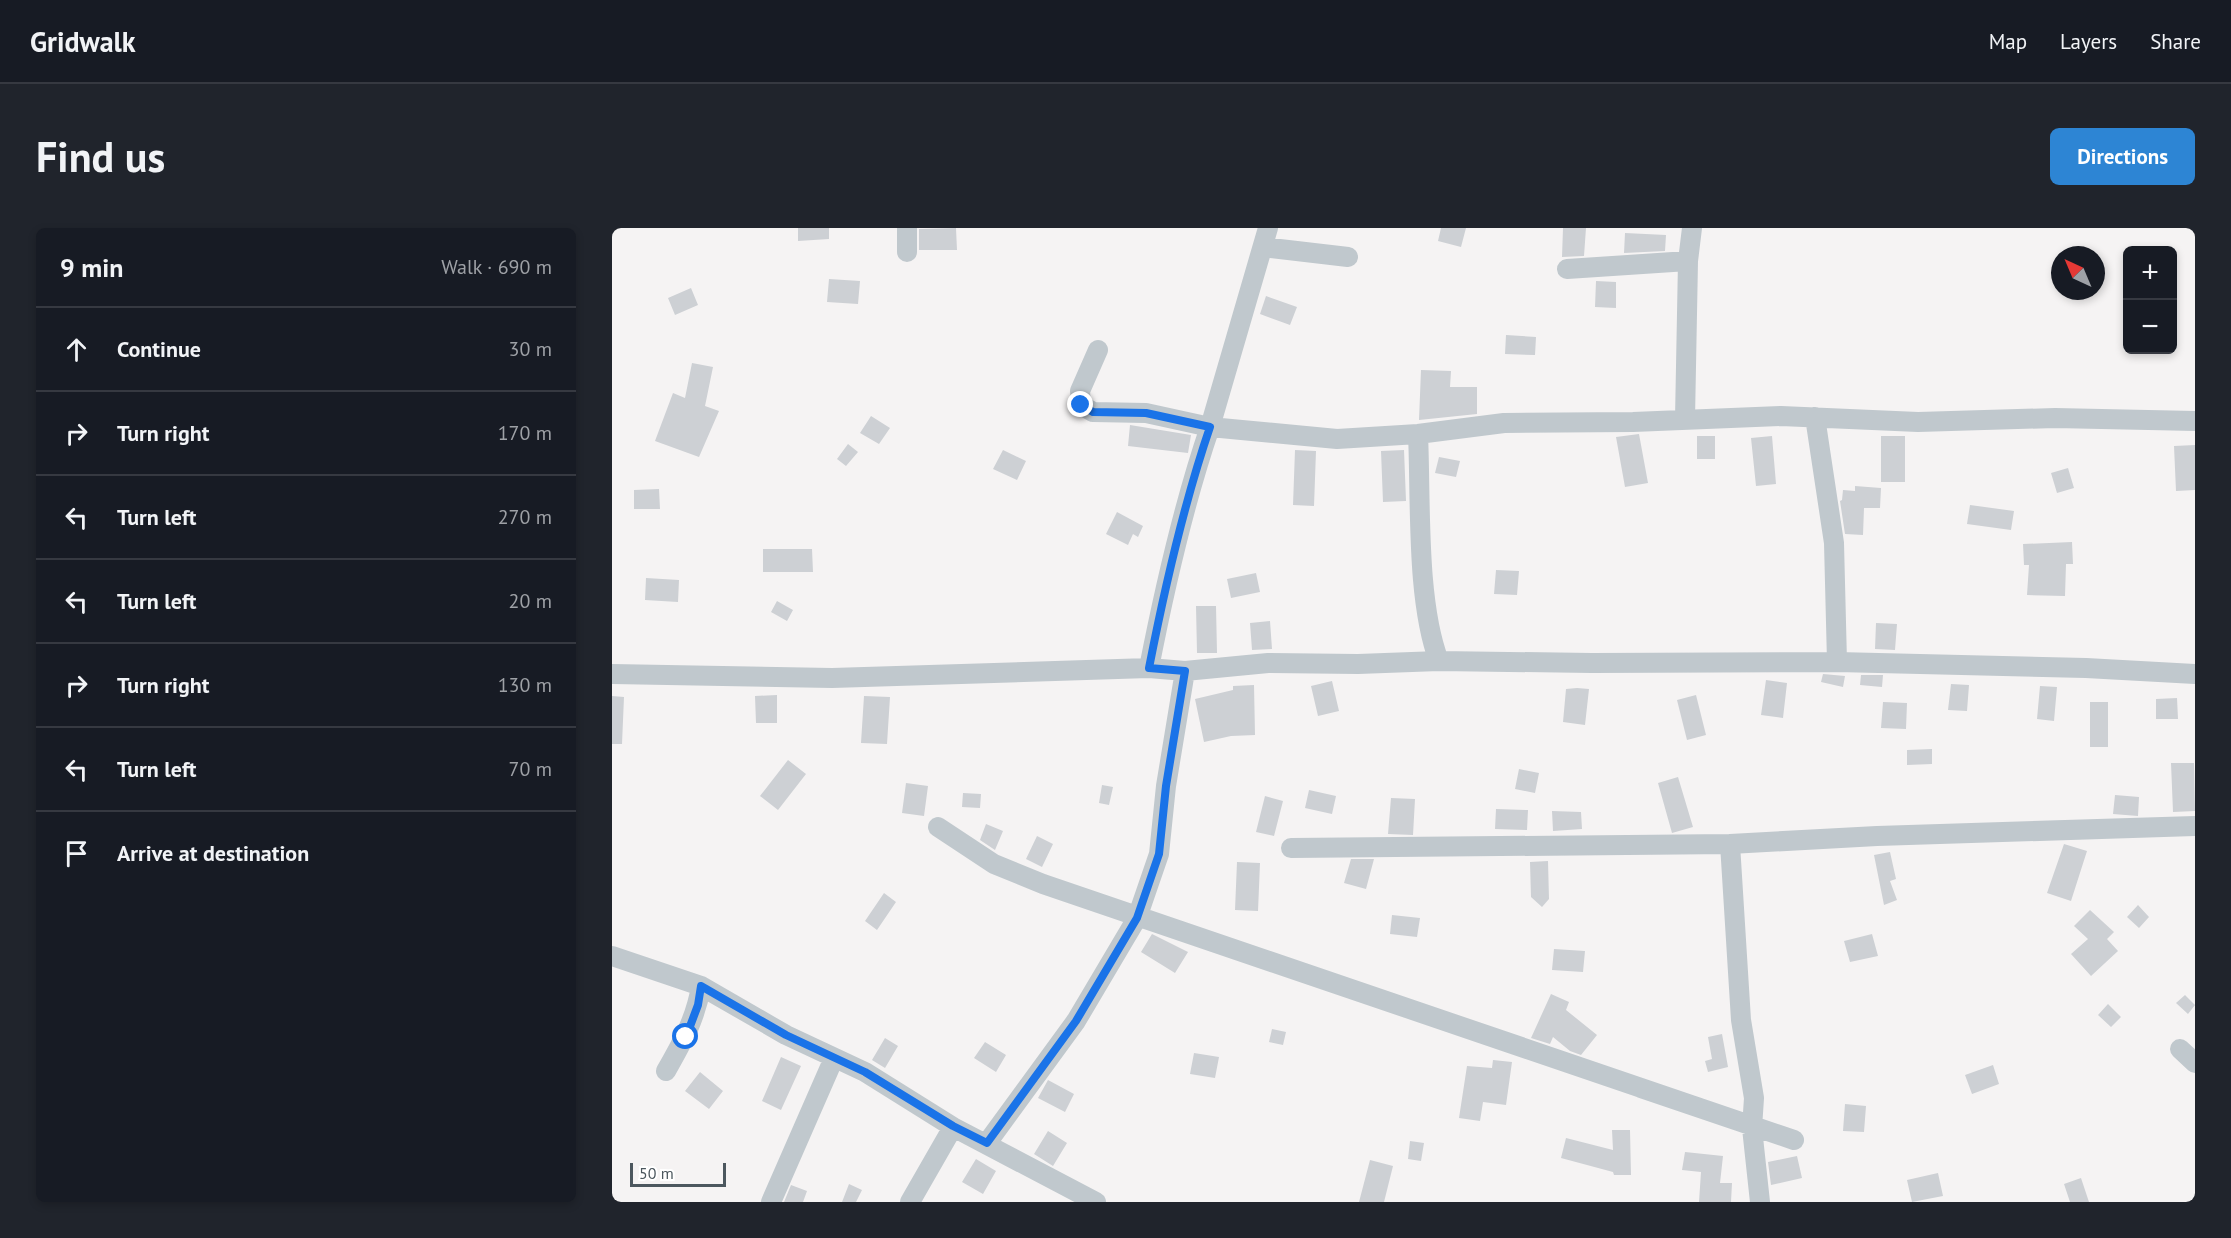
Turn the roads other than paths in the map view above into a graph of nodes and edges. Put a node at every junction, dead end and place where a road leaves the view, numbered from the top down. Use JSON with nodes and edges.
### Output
{"nodes":[{"id":1,"x":907,"y":228,"type":"edge"},
{"id":2,"x":1692,"y":228,"type":"edge"},
{"id":3,"x":1265,"y":237,"type":"edge"},
{"id":4,"x":907,"y":252,"type":"dead end"},
{"id":5,"x":1348,"y":257,"type":"dead end"},
{"id":6,"x":1688,"y":261,"type":"junction"},
{"id":7,"x":1567,"y":269,"type":"dead end"},
{"id":8,"x":1098,"y":350,"type":"dead end"},
{"id":9,"x":1815,"y":417,"type":"junction"},
{"id":10,"x":1685,"y":419,"type":"junction"},
{"id":11,"x":2195,"y":422,"type":"edge"},
{"id":12,"x":1210,"y":427,"type":"junction"},
{"id":13,"x":1418,"y":434,"type":"junction"},
{"id":14,"x":1439,"y":661,"type":"junction"},
{"id":15,"x":1837,"y":662,"type":"junction"},
{"id":16,"x":1149,"y":668,"type":"junction"},
{"id":17,"x":1185,"y":671,"type":"junction"},
{"id":18,"x":612,"y":674,"type":"edge"},
{"id":19,"x":2195,"y":674,"type":"edge"},
{"id":20,"x":2195,"y":826,"type":"edge"},
{"id":21,"x":938,"y":827,"type":"dead end"},
{"id":22,"x":1730,"y":844,"type":"junction"},
{"id":23,"x":1291,"y":848,"type":"dead end"},
{"id":24,"x":1137,"y":918,"type":"junction"},
{"id":25,"x":612,"y":956,"type":"edge"},
{"id":26,"x":701,"y":986,"type":"junction"},
{"id":27,"x":2180,"y":1049,"type":"dead end"},
{"id":28,"x":834,"y":1058,"type":"junction"},
{"id":29,"x":2195,"y":1063,"type":"edge"},
{"id":30,"x":666,"y":1071,"type":"dead end"},
{"id":31,"x":1641,"y":1088,"type":"dead end"},
{"id":32,"x":953,"y":1126,"type":"junction"},
{"id":33,"x":1752,"y":1128,"type":"junction"},
{"id":34,"x":1794,"y":1140,"type":"junction"},
{"id":35,"x":987,"y":1143,"type":"junction"},
{"id":36,"x":771,"y":1202,"type":"edge"},
{"id":37,"x":910,"y":1202,"type":"edge"},
{"id":38,"x":1096,"y":1202,"type":"edge"},
{"id":39,"x":1760,"y":1202,"type":"edge"}],
"edges":[{"from":1,"to":4,"type":"street"},
{"from":2,"to":6,"type":"street"},
{"from":3,"to":5,"type":"street"},
{"from":3,"to":12,"type":"street"},
{"from":6,"to":7,"type":"street"},
{"from":6,"to":10,"type":"street"},
{"from":8,"to":12,"type":"street"},
{"from":9,"to":10,"type":"street"},
{"from":9,"to":11,"type":"street"},
{"from":9,"to":15,"type":"street"},
{"from":10,"to":13,"type":"street"},
{"from":12,"to":13,"type":"street"},
{"from":12,"to":16,"type":"street"},
{"from":13,"to":14,"type":"street"},
{"from":14,"to":15,"type":"street"},
{"from":14,"to":17,"type":"street"},
{"from":15,"to":19,"type":"street"},
{"from":16,"to":17,"type":"street"},
{"from":16,"to":18,"type":"street"},
{"from":17,"to":24,"type":"street"},
{"from":20,"to":22,"type":"street"},
{"from":21,"to":24,"type":"street"},
{"from":22,"to":23,"type":"street"},
{"from":22,"to":33,"type":"street"},
{"from":24,"to":34,"type":"street"},
{"from":24,"to":35,"type":"street"},
{"from":25,"to":26,"type":"street"},
{"from":26,"to":28,"type":"street"},
{"from":26,"to":30,"type":"street"},
{"from":27,"to":29,"type":"street"},
{"from":28,"to":32,"type":"street"},
{"from":28,"to":36,"type":"street"},
{"from":31,"to":34,"type":"street"},
{"from":32,"to":35,"type":"street"},
{"from":32,"to":37,"type":"street"},
{"from":33,"to":34,"type":"street"},
{"from":33,"to":39,"type":"street"},
{"from":35,"to":38,"type":"street"}]}
